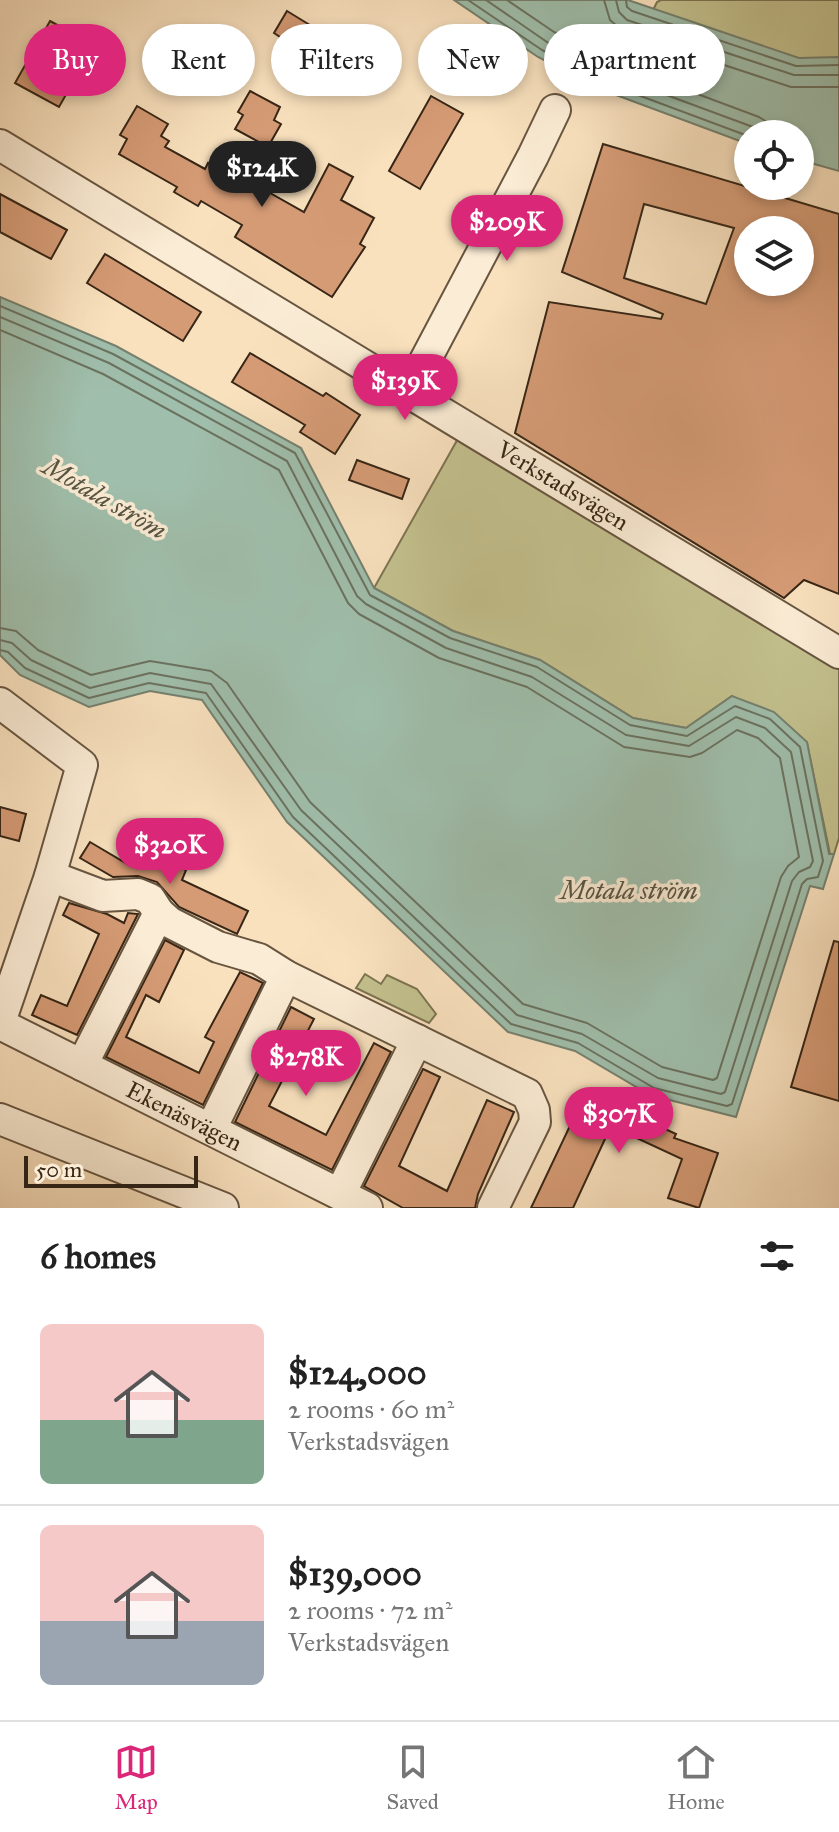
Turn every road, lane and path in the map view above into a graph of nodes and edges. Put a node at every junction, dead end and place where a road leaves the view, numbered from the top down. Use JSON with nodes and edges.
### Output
{"nodes":[{"id":1,"x":555,"y":110,"type":"dead end"},
{"id":2,"x":0,"y":145,"type":"edge"},
{"id":3,"x":408,"y":393,"type":"junction"},
{"id":4,"x":839,"y":653,"type":"edge"},
{"id":5,"x":0,"y":703,"type":"edge"},
{"id":6,"x":50,"y":876,"type":"junction"},
{"id":7,"x":159,"y":913,"type":"junction"},
{"id":8,"x":286,"y":976,"type":"junction"},
{"id":9,"x":0,"y":1023,"type":"edge"},
{"id":10,"x":417,"y":1040,"type":"junction"},
{"id":11,"x":82,"y":1065,"type":"junction"},
{"id":12,"x":0,"y":1119,"type":"edge"},
{"id":13,"x":211,"y":1129,"type":"junction"},
{"id":14,"x":340,"y":1194,"type":"junction"},
{"id":15,"x":223,"y":1208,"type":"edge"},
{"id":16,"x":367,"y":1208,"type":"edge"},
{"id":17,"x":493,"y":1208,"type":"edge"}],
"edges":[{"from":1,"to":3,"type":"street"},
{"from":2,"to":3,"type":"street","name":"Verkstadsvägen"},
{"from":3,"to":4,"type":"street","name":"Verkstadsvägen"},
{"from":5,"to":6,"type":"street"},
{"from":6,"to":7,"type":"street"},
{"from":6,"to":9,"type":"street"},
{"from":7,"to":8,"type":"street"},
{"from":7,"to":11,"type":"street"},
{"from":8,"to":10,"type":"street"},
{"from":8,"to":13,"type":"street"},
{"from":9,"to":11,"type":"street","name":"Ekenäsvägen"},
{"from":10,"to":14,"type":"street"},
{"from":10,"to":17,"type":"street"},
{"from":11,"to":13,"type":"street","name":"Ekenäsvägen"},
{"from":12,"to":15,"type":"street"},
{"from":13,"to":14,"type":"street","name":"Ekenäsvägen"},
{"from":14,"to":16,"type":"street","name":"Ekenäsvägen"}]}
